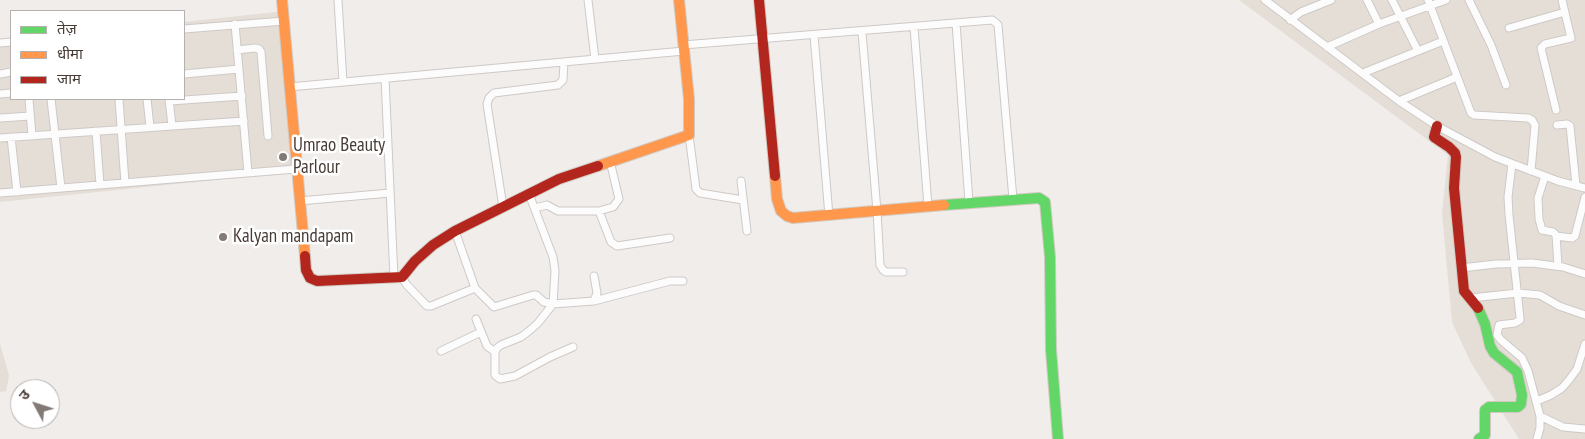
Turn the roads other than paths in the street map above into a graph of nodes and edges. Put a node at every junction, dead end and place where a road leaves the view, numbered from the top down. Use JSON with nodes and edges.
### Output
{"nodes":[{"id":1,"x":282,"y":0,"type":"edge"},
{"id":2,"x":338,"y":0,"type":"edge"},
{"id":3,"x":588,"y":0,"type":"edge"},
{"id":4,"x":679,"y":0,"type":"edge"},
{"id":5,"x":759,"y":0,"type":"edge"},
{"id":6,"x":1265,"y":0,"type":"edge"},
{"id":7,"x":1331,"y":0,"type":"edge"},
{"id":8,"x":1367,"y":0,"type":"edge"},
{"id":9,"x":1392,"y":0,"type":"edge"},
{"id":10,"x":1446,"y":0,"type":"edge"},
{"id":11,"x":1469,"y":0,"type":"edge"},
{"id":12,"x":1562,"y":0,"type":"edge"},
{"id":13,"x":1429,"y":3,"type":"edge"},
{"id":14,"x":1565,"y":12,"type":"junction"},
{"id":15,"x":1400,"y":16,"type":"junction"},
{"id":16,"x":284,"y":20,"type":"junction"},
{"id":17,"x":1290,"y":20,"type":"junction"},
{"id":18,"x":956,"y":23,"type":"junction"},
{"id":19,"x":235,"y":24,"type":"junction"},
{"id":20,"x":1379,"y":24,"type":"junction"},
{"id":21,"x":914,"y":27,"type":"junction"},
{"id":22,"x":1509,"y":28,"type":"dead end"},
{"id":23,"x":185,"y":29,"type":"edge"},
{"id":24,"x":862,"y":32,"type":"junction"},
{"id":25,"x":814,"y":35,"type":"junction"},
{"id":26,"x":762,"y":38,"type":"junction"},
{"id":27,"x":1443,"y":41,"type":"junction"},
{"id":28,"x":1327,"y":47,"type":"junction"},
{"id":29,"x":684,"y":48,"type":"junction"},
{"id":30,"x":237,"y":50,"type":"junction"},
{"id":31,"x":1418,"y":51,"type":"junction"},
{"id":32,"x":595,"y":59,"type":"junction"},
{"id":33,"x":564,"y":62,"type":"junction"},
{"id":34,"x":239,"y":69,"type":"junction"},
{"id":35,"x":185,"y":74,"type":"edge"},
{"id":36,"x":1363,"y":74,"type":"junction"},
{"id":37,"x":1457,"y":77,"type":"junction"},
{"id":38,"x":385,"y":78,"type":"junction"},
{"id":39,"x":343,"y":82,"type":"junction"},
{"id":40,"x":1506,"y":85,"type":"dead end"},
{"id":41,"x":289,"y":87,"type":"junction"},
{"id":42,"x":242,"y":96,"type":"junction"},
{"id":43,"x":185,"y":99,"type":"edge"},
{"id":44,"x":29,"y":100,"type":"edge"},
{"id":45,"x":51,"y":100,"type":"edge"},
{"id":46,"x":119,"y":100,"type":"edge"},
{"id":47,"x":147,"y":100,"type":"edge"},
{"id":48,"x":170,"y":100,"type":"edge"},
{"id":49,"x":1399,"y":101,"type":"junction"},
{"id":50,"x":1556,"y":110,"type":"dead end"},
{"id":51,"x":30,"y":116,"type":"junction"},
{"id":52,"x":0,"y":118,"type":"edge"},
{"id":53,"x":244,"y":121,"type":"junction"},
{"id":54,"x":1557,"y":125,"type":"dead end"},
{"id":55,"x":172,"y":126,"type":"junction"},
{"id":56,"x":1438,"y":126,"type":"junction"},
{"id":57,"x":150,"y":127,"type":"junction"},
{"id":58,"x":121,"y":129,"type":"junction"},
{"id":59,"x":96,"y":131,"type":"junction"},
{"id":60,"x":54,"y":134,"type":"junction"},
{"id":61,"x":689,"y":134,"type":"junction"},
{"id":62,"x":32,"y":136,"type":"junction"},
{"id":63,"x":268,"y":136,"type":"dead end"},
{"id":64,"x":11,"y":137,"type":"junction"},
{"id":65,"x":0,"y":138,"type":"edge"},
{"id":66,"x":610,"y":161,"type":"junction"},
{"id":67,"x":1512,"y":164,"type":"junction"},
{"id":68,"x":296,"y":170,"type":"junction"},
{"id":69,"x":1531,"y":171,"type":"junction"},
{"id":70,"x":248,"y":172,"type":"junction"},
{"id":71,"x":1545,"y":176,"type":"junction"},
{"id":72,"x":741,"y":182,"type":"dead end"},
{"id":73,"x":125,"y":183,"type":"junction"},
{"id":74,"x":100,"y":185,"type":"junction"},
{"id":75,"x":1576,"y":186,"type":"junction"},
{"id":76,"x":61,"y":188,"type":"junction"},
{"id":77,"x":1585,"y":188,"type":"edge"},
{"id":78,"x":0,"y":192,"type":"edge"},
{"id":79,"x":17,"y":192,"type":"junction"},
{"id":80,"x":390,"y":193,"type":"junction"},
{"id":81,"x":529,"y":194,"type":"junction"},
{"id":82,"x":1585,"y":197,"type":"edge"},
{"id":83,"x":1013,"y":199,"type":"junction"},
{"id":84,"x":743,"y":200,"type":"junction"},
{"id":85,"x":299,"y":201,"type":"junction"},
{"id":86,"x":969,"y":202,"type":"junction"},
{"id":87,"x":928,"y":206,"type":"junction"},
{"id":88,"x":502,"y":208,"type":"junction"},
{"id":89,"x":535,"y":208,"type":"junction"},
{"id":90,"x":599,"y":211,"type":"junction"},
{"id":91,"x":877,"y":211,"type":"junction"},
{"id":92,"x":829,"y":216,"type":"junction"},
{"id":93,"x":455,"y":231,"type":"junction"},
{"id":94,"x":747,"y":231,"type":"dead end"},
{"id":95,"x":1556,"y":236,"type":"junction"},
{"id":96,"x":670,"y":238,"type":"dead end"},
{"id":97,"x":1514,"y":263,"type":"junction"},
{"id":98,"x":1558,"y":266,"type":"junction"},
{"id":99,"x":1462,"y":268,"type":"junction"},
{"id":100,"x":902,"y":272,"type":"dead end"},
{"id":101,"x":1585,"y":274,"type":"edge"},
{"id":102,"x":594,"y":276,"type":"dead end"},
{"id":103,"x":398,"y":277,"type":"junction"},
{"id":104,"x":683,"y":281,"type":"dead end"},
{"id":105,"x":476,"y":288,"type":"junction"},
{"id":106,"x":1518,"y":293,"type":"junction"},
{"id":107,"x":1471,"y":298,"type":"junction"},
{"id":108,"x":594,"y":301,"type":"junction"},
{"id":109,"x":553,"y":304,"type":"junction"},
{"id":110,"x":1585,"y":315,"type":"edge"},
{"id":111,"x":476,"y":318,"type":"dead end"},
{"id":112,"x":482,"y":332,"type":"junction"},
{"id":113,"x":1585,"y":344,"type":"edge"},
{"id":114,"x":573,"y":347,"type":"dead end"},
{"id":115,"x":441,"y":351,"type":"dead end"},
{"id":116,"x":494,"y":352,"type":"junction"},
{"id":117,"x":1537,"y":401,"type":"junction"},
{"id":118,"x":1540,"y":416,"type":"junction"},
{"id":119,"x":1585,"y":429,"type":"edge"},
{"id":120,"x":1058,"y":439,"type":"edge"},
{"id":121,"x":1479,"y":439,"type":"edge"},
{"id":122,"x":1538,"y":439,"type":"edge"}],
"edges":[{"from":1,"to":16,"type":"street"},
{"from":2,"to":39,"type":"street"},
{"from":3,"to":32,"type":"street"},
{"from":4,"to":29,"type":"street"},
{"from":5,"to":26,"type":"street"},
{"from":6,"to":17,"type":"street"},
{"from":7,"to":17,"type":"street"},
{"from":8,"to":20,"type":"street"},
{"from":9,"to":15,"type":"street"},
{"from":10,"to":13,"type":"street"},
{"from":11,"to":40,"type":"street"},
{"from":12,"to":14,"type":"street"},
{"from":13,"to":15,"type":"street"},
{"from":13,"to":27,"type":"street"},
{"from":14,"to":22,"type":"street"},
{"from":14,"to":50,"type":"street"},
{"from":15,"to":20,"type":"street"},
{"from":15,"to":31,"type":"street"},
{"from":16,"to":19,"type":"street"},
{"from":16,"to":41,"type":"street"},
{"from":17,"to":28,"type":"street"},
{"from":18,"to":21,"type":"street"},
{"from":18,"to":83,"type":"street"},
{"from":18,"to":86,"type":"street"},
{"from":19,"to":23,"type":"street"},
{"from":19,"to":30,"type":"street"},
{"from":20,"to":28,"type":"street"},
{"from":21,"to":24,"type":"street"},
{"from":21,"to":87,"type":"street"},
{"from":24,"to":25,"type":"street"},
{"from":24,"to":91,"type":"street"},
{"from":25,"to":26,"type":"street"},
{"from":25,"to":92,"type":"street"},
{"from":26,"to":29,"type":"street"},
{"from":26,"to":92,"type":"street"},
{"from":27,"to":31,"type":"street"},
{"from":27,"to":37,"type":"street"},
{"from":28,"to":36,"type":"street"},
{"from":29,"to":32,"type":"street"},
{"from":29,"to":61,"type":"street"},
{"from":30,"to":34,"type":"street"},
{"from":30,"to":63,"type":"street"},
{"from":31,"to":36,"type":"street"},
{"from":32,"to":33,"type":"street"},
{"from":33,"to":38,"type":"street"},
{"from":33,"to":88,"type":"street"},
{"from":34,"to":35,"type":"street"},
{"from":34,"to":42,"type":"street"},
{"from":36,"to":49,"type":"street"},
{"from":37,"to":49,"type":"street"},
{"from":37,"to":69,"type":"street"},
{"from":38,"to":39,"type":"street"},
{"from":38,"to":80,"type":"street"},
{"from":39,"to":41,"type":"street"},
{"from":41,"to":68,"type":"street"},
{"from":42,"to":43,"type":"street"},
{"from":42,"to":53,"type":"street"},
{"from":44,"to":51,"type":"street"},
{"from":45,"to":60,"type":"street"},
{"from":46,"to":58,"type":"street"},
{"from":47,"to":57,"type":"street"},
{"from":48,"to":55,"type":"street"},
{"from":49,"to":56,"type":"street"},
{"from":51,"to":52,"type":"street"},
{"from":51,"to":62,"type":"street"},
{"from":53,"to":55,"type":"street"},
{"from":53,"to":70,"type":"street"},
{"from":54,"to":75,"type":"street"},
{"from":55,"to":57,"type":"street"},
{"from":56,"to":67,"type":"street"},
{"from":56,"to":99,"type":"street"},
{"from":57,"to":58,"type":"street"},
{"from":58,"to":59,"type":"street"},
{"from":58,"to":73,"type":"street"},
{"from":59,"to":60,"type":"street"},
{"from":59,"to":74,"type":"street"},
{"from":60,"to":62,"type":"street"},
{"from":60,"to":76,"type":"street"},
{"from":61,"to":66,"type":"street"},
{"from":61,"to":84,"type":"street"},
{"from":62,"to":64,"type":"street"},
{"from":64,"to":65,"type":"street"},
{"from":64,"to":79,"type":"street"},
{"from":66,"to":81,"type":"street"},
{"from":66,"to":90,"type":"street"},
{"from":67,"to":69,"type":"street"},
{"from":67,"to":97,"type":"street"},
{"from":68,"to":70,"type":"street"},
{"from":68,"to":85,"type":"street"},
{"from":69,"to":71,"type":"street"},
{"from":70,"to":73,"type":"street"},
{"from":71,"to":75,"type":"street"},
{"from":71,"to":95,"type":"street"},
{"from":72,"to":84,"type":"street"},
{"from":73,"to":74,"type":"street"},
{"from":74,"to":76,"type":"street"},
{"from":75,"to":77,"type":"street"},
{"from":76,"to":79,"type":"street"},
{"from":78,"to":79,"type":"street"},
{"from":80,"to":85,"type":"street"},
{"from":80,"to":103,"type":"street"},
{"from":81,"to":88,"type":"street"},
{"from":81,"to":89,"type":"street"},
{"from":82,"to":95,"type":"street"},
{"from":83,"to":86,"type":"street"},
{"from":83,"to":120,"type":"street"},
{"from":84,"to":94,"type":"street"},
{"from":85,"to":103,"type":"street"},
{"from":86,"to":87,"type":"street"},
{"from":87,"to":91,"type":"street"},
{"from":88,"to":93,"type":"street"},
{"from":89,"to":90,"type":"street"},
{"from":89,"to":109,"type":"street"},
{"from":90,"to":96,"type":"street"},
{"from":91,"to":92,"type":"street"},
{"from":91,"to":100,"type":"street"},
{"from":93,"to":103,"type":"street"},
{"from":93,"to":105,"type":"street"},
{"from":95,"to":98,"type":"street"},
{"from":97,"to":98,"type":"street"},
{"from":97,"to":99,"type":"street"},
{"from":97,"to":106,"type":"street"},
{"from":98,"to":101,"type":"street"},
{"from":99,"to":107,"type":"street"},
{"from":102,"to":108,"type":"street"},
{"from":103,"to":105,"type":"street"},
{"from":104,"to":108,"type":"street"},
{"from":105,"to":109,"type":"street"},
{"from":106,"to":107,"type":"street"},
{"from":106,"to":110,"type":"street"},
{"from":106,"to":117,"type":"street"},
{"from":107,"to":121,"type":"street"},
{"from":108,"to":109,"type":"street"},
{"from":109,"to":116,"type":"street"},
{"from":111,"to":112,"type":"street"},
{"from":112,"to":115,"type":"street"},
{"from":112,"to":116,"type":"street"},
{"from":113,"to":117,"type":"street"},
{"from":114,"to":116,"type":"street"},
{"from":117,"to":118,"type":"street"},
{"from":118,"to":119,"type":"street"},
{"from":118,"to":122,"type":"street"}]}
